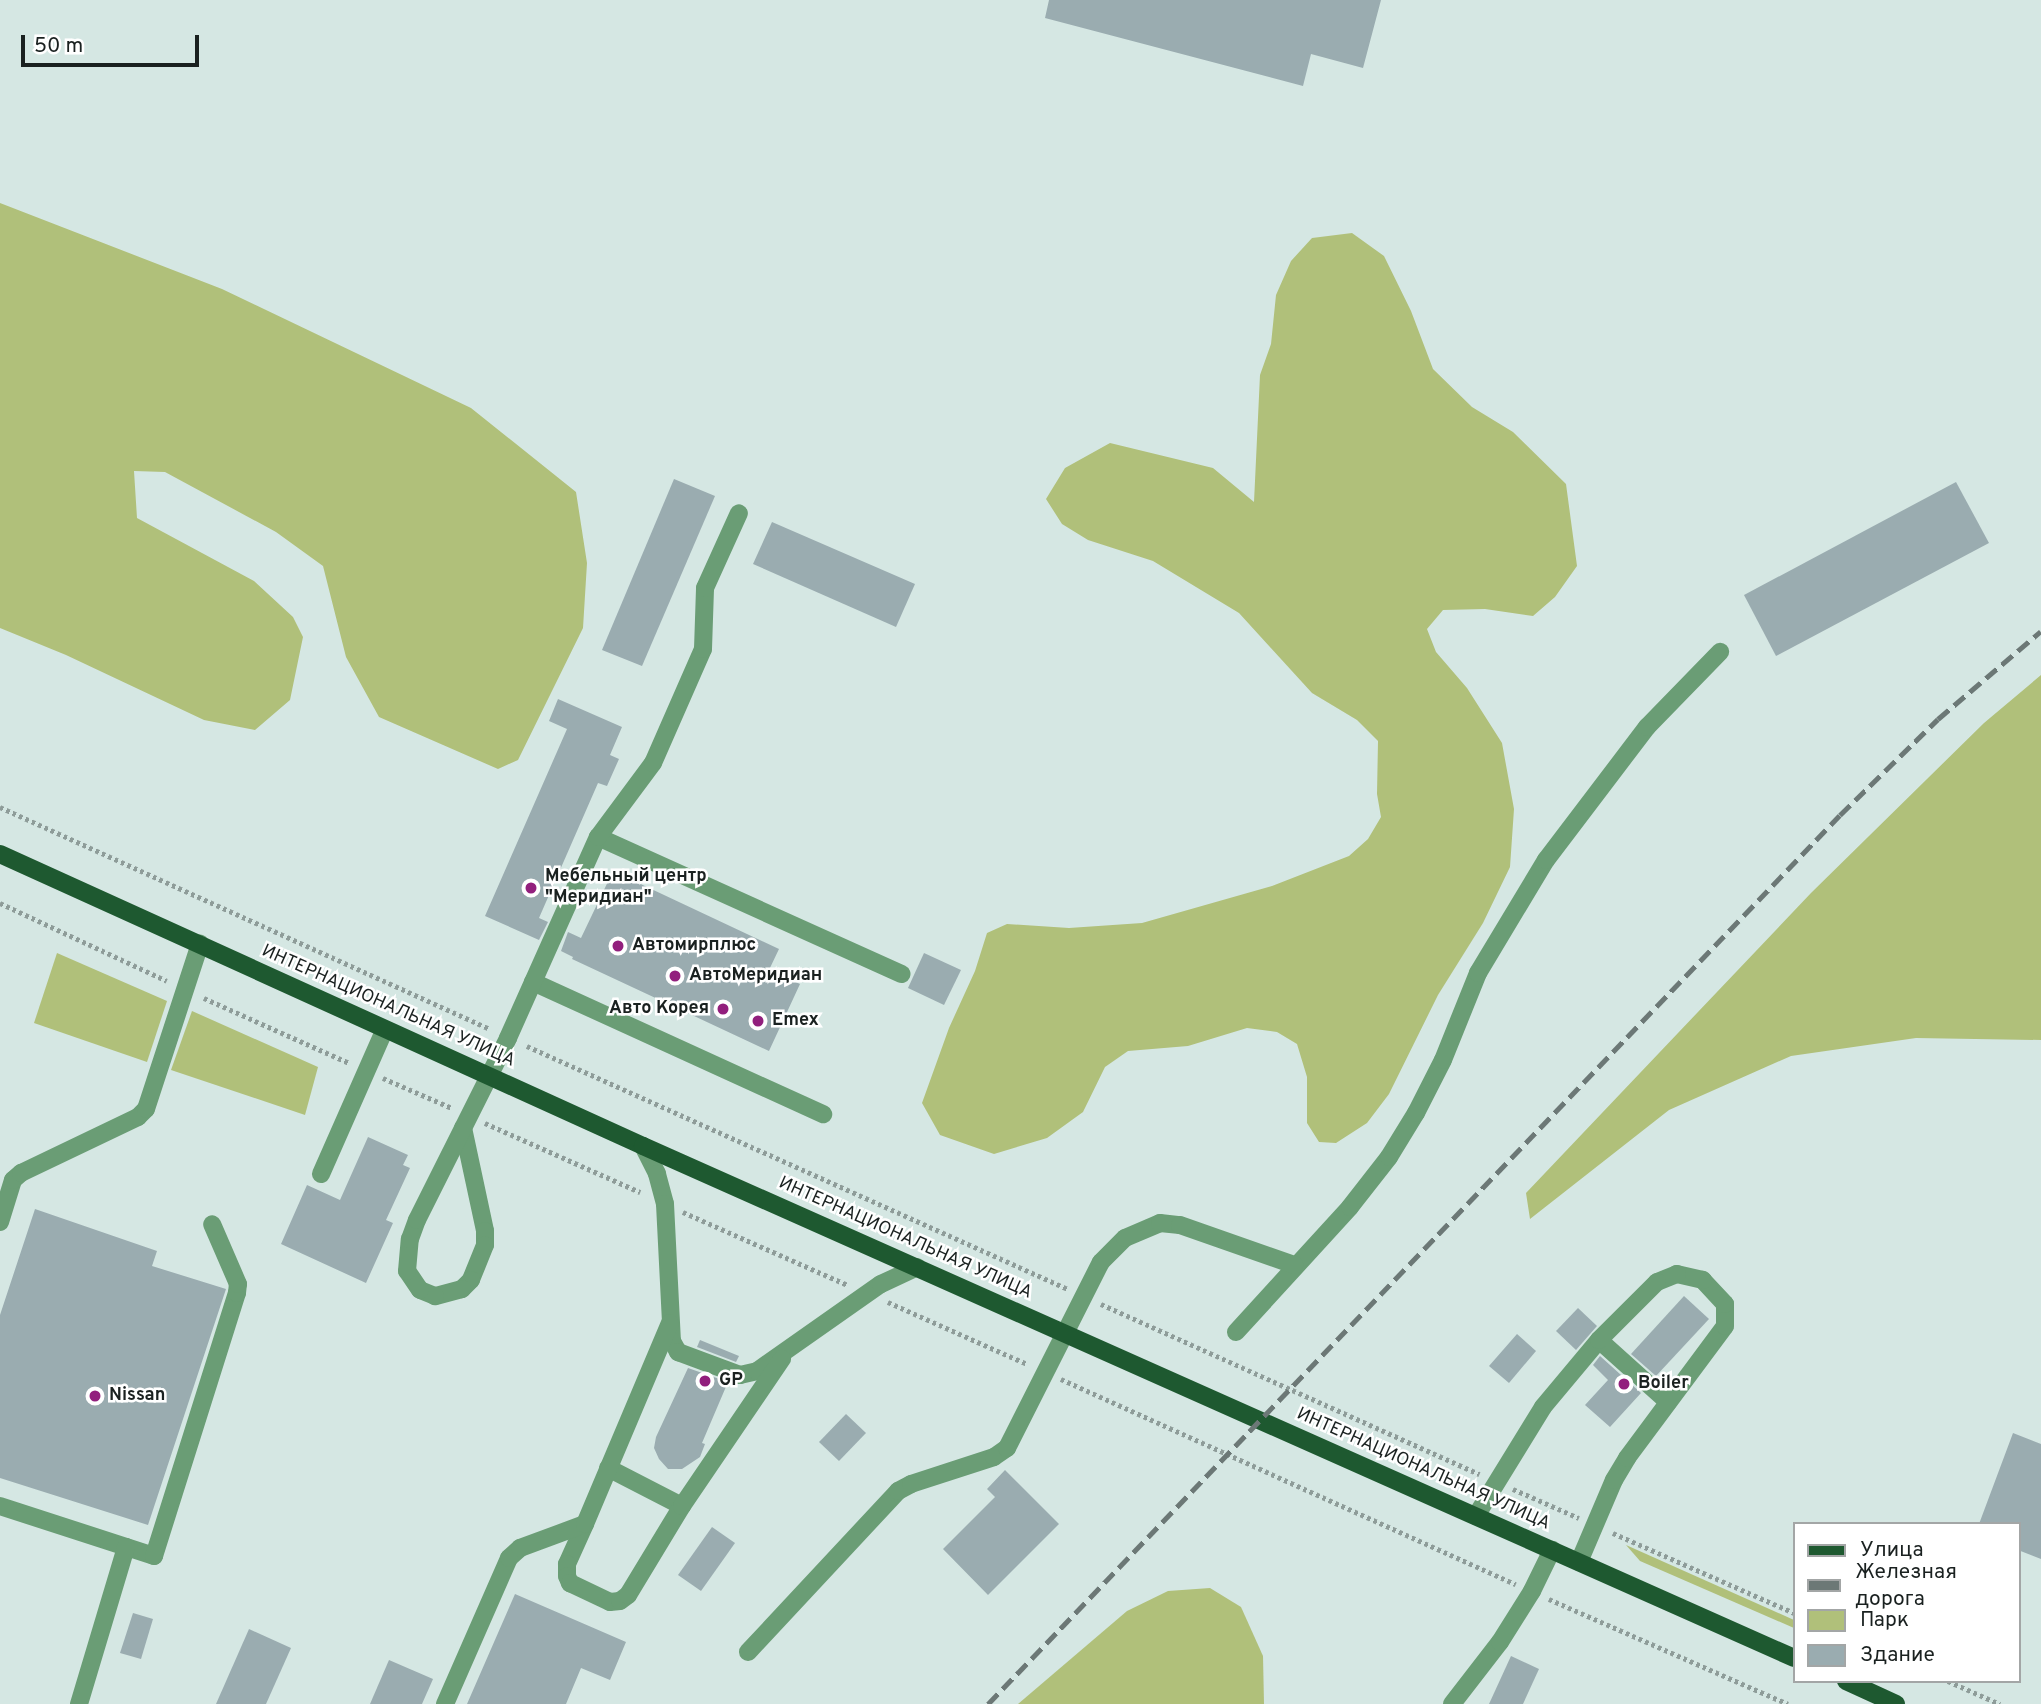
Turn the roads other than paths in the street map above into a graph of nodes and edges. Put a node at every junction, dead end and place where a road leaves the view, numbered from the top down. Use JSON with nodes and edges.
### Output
{"nodes":[{"id":1,"x":739,"y":513,"type":"dead end"},
{"id":2,"x":1720,"y":652,"type":"dead end"},
{"id":3,"x":598,"y":838,"type":"junction"},
{"id":4,"x":0,"y":854,"type":"edge"},
{"id":5,"x":200,"y":944,"type":"junction"},
{"id":6,"x":901,"y":974,"type":"dead end"},
{"id":7,"x":533,"y":982,"type":"junction"},
{"id":8,"x":385,"y":1029,"type":"junction"},
{"id":9,"x":489,"y":1076,"type":"junction"},
{"id":10,"x":822,"y":1114,"type":"dead end"},
{"id":11,"x":466,"y":1122,"type":"junction"},
{"id":12,"x":643,"y":1146,"type":"junction"},
{"id":13,"x":320,"y":1174,"type":"dead end"},
{"id":14,"x":0,"y":1222,"type":"edge"},
{"id":15,"x":212,"y":1224,"type":"dead end"},
{"id":16,"x":1294,"y":1265,"type":"junction"},
{"id":17,"x":917,"y":1267,"type":"junction"},
{"id":18,"x":672,"y":1318,"type":"junction"},
{"id":19,"x":1236,"y":1332,"type":"dead end"},
{"id":20,"x":1067,"y":1334,"type":"junction"},
{"id":21,"x":1599,"y":1340,"type":"junction"},
{"id":22,"x":790,"y":1348,"type":"junction"},
{"id":23,"x":1668,"y":1402,"type":"junction"},
{"id":24,"x":608,"y":1468,"type":"junction"},
{"id":25,"x":0,"y":1506,"type":"edge"},
{"id":26,"x":682,"y":1506,"type":"junction"},
{"id":27,"x":1476,"y":1516,"type":"junction"},
{"id":28,"x":585,"y":1524,"type":"junction"},
{"id":29,"x":127,"y":1547,"type":"junction"},
{"id":30,"x":1552,"y":1550,"type":"junction"},
{"id":31,"x":1579,"y":1562,"type":"junction"},
{"id":32,"x":748,"y":1652,"type":"dead end"},
{"id":33,"x":1792,"y":1657,"type":"edge"},
{"id":34,"x":1850,"y":1683,"type":"edge"},
{"id":35,"x":79,"y":1704,"type":"edge"},
{"id":36,"x":445,"y":1704,"type":"edge"},
{"id":37,"x":1452,"y":1704,"type":"edge"},
{"id":38,"x":1896,"y":1704,"type":"edge"}],
"edges":[{"from":1,"to":3,"type":"lane"},
{"from":2,"to":16,"type":"lane"},
{"from":3,"to":6,"type":"lane"},
{"from":3,"to":7,"type":"lane"},
{"from":4,"to":5,"type":"main road","name":"ИНТЕРНАЦИОНАЛЬНАЯ УЛИЦА"},
{"from":5,"to":8,"type":"main road","name":"ИНТЕРНАЦИОНАЛЬНАЯ УЛИЦА"},
{"from":5,"to":14,"type":"lane"},
{"from":7,"to":9,"type":"lane"},
{"from":7,"to":10,"type":"lane"},
{"from":8,"to":9,"type":"main road","name":"ИНТЕРНАЦИОНАЛЬНАЯ УЛИЦА"},
{"from":8,"to":13,"type":"lane"},
{"from":9,"to":11,"type":"lane"},
{"from":9,"to":12,"type":"main road","name":"ИНТЕРНАЦИОНАЛЬНАЯ УЛИЦА"},
{"from":11,"to":11,"type":"lane"},
{"from":12,"to":17,"type":"main road","name":"ИНТЕРНАЦИОНАЛЬНАЯ УЛИЦА"},
{"from":12,"to":18,"type":"lane"},
{"from":15,"to":29,"type":"lane"},
{"from":16,"to":19,"type":"lane"},
{"from":16,"to":20,"type":"lane"},
{"from":17,"to":20,"type":"main road","name":"ИНТЕРНАЦИОНАЛЬНАЯ УЛИЦА"},
{"from":17,"to":22,"type":"lane"},
{"from":18,"to":22,"type":"lane"},
{"from":18,"to":24,"type":"lane"},
{"from":20,"to":27,"type":"main road","name":"ИНТЕРНАЦИОНАЛЬНАЯ УЛИЦА"},
{"from":20,"to":32,"type":"lane"},
{"from":21,"to":23,"type":"lane"},
{"from":21,"to":23,"type":"lane"},
{"from":21,"to":27,"type":"lane"},
{"from":22,"to":26,"type":"lane"},
{"from":23,"to":31,"type":"lane"},
{"from":24,"to":26,"type":"lane"},
{"from":24,"to":28,"type":"lane"},
{"from":25,"to":29,"type":"lane"},
{"from":26,"to":28,"type":"lane"},
{"from":27,"to":30,"type":"main road","name":"ИНТЕРНАЦИОНАЛЬНАЯ УЛИЦА"},
{"from":28,"to":36,"type":"lane"},
{"from":29,"to":35,"type":"lane"},
{"from":30,"to":31,"type":"main road","name":"ИНТЕРНАЦИОНАЛЬНАЯ УЛИЦА"},
{"from":30,"to":37,"type":"lane"},
{"from":31,"to":33,"type":"main road","name":"ИНТЕРНАЦИОНАЛЬНАЯ УЛИЦА"},
{"from":34,"to":38,"type":"main road"}]}
